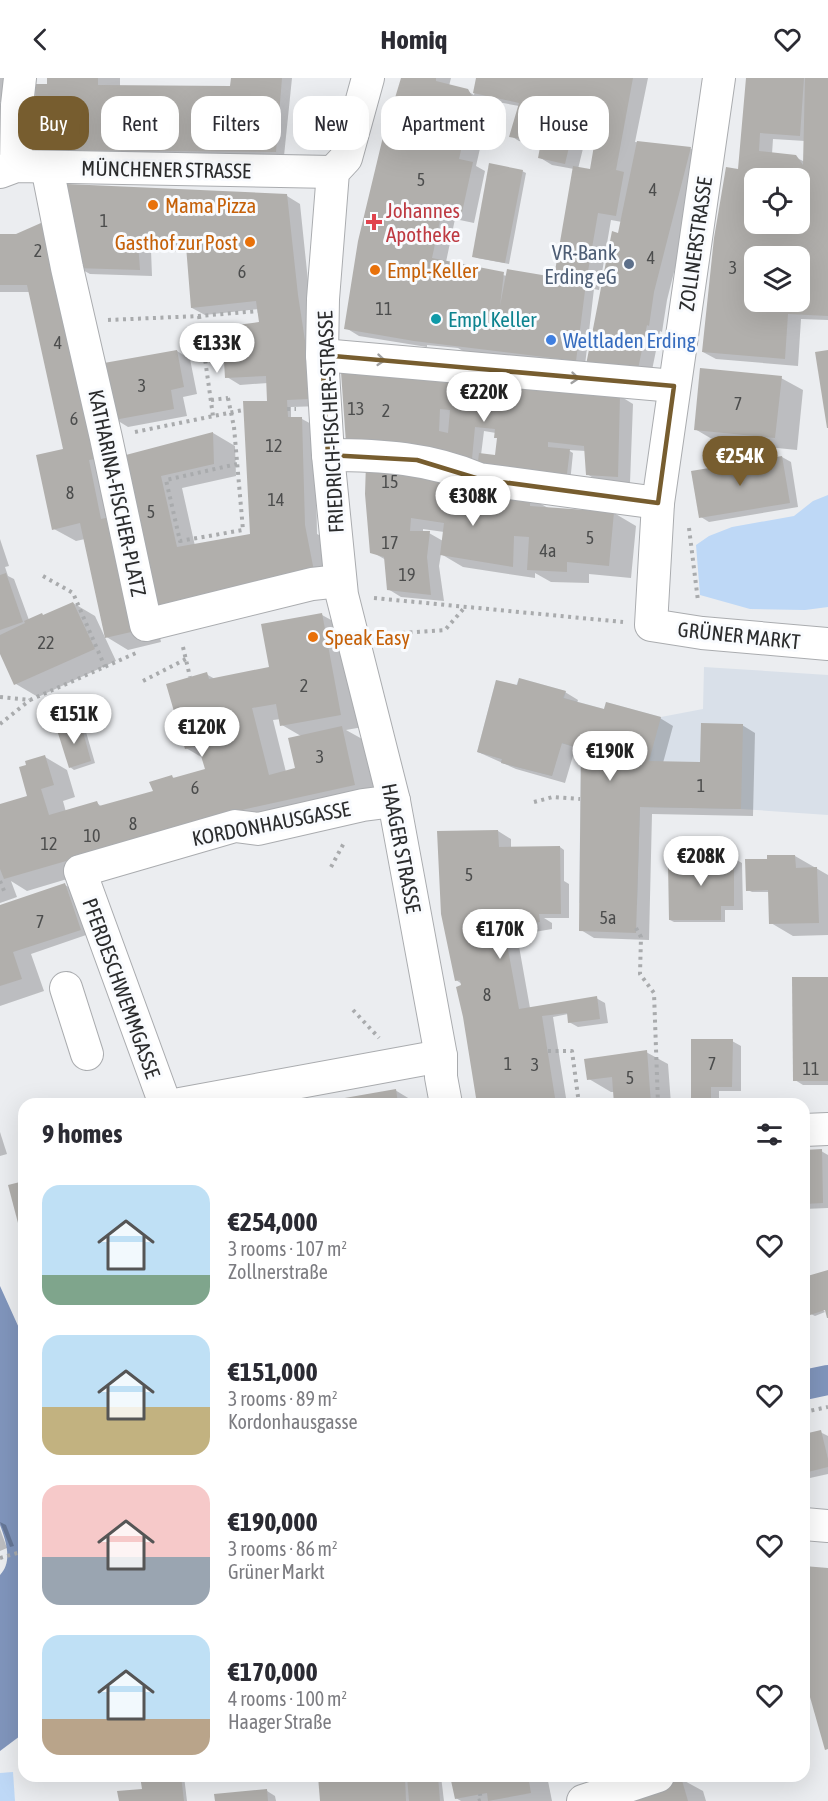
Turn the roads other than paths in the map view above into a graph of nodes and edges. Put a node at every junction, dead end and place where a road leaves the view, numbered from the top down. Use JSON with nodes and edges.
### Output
{"nodes":[{"id":1,"x":20,"y":78,"type":"edge"},
{"id":2,"x":368,"y":78,"type":"edge"},
{"id":3,"x":719,"y":78,"type":"edge"},
{"id":4,"x":47,"y":167,"type":"junction"},
{"id":5,"x":8,"y":169,"type":"edge"},
{"id":6,"x":333,"y":172,"type":"junction"},
{"id":7,"x":322,"y":355,"type":"junction"},
{"id":8,"x":674,"y":386,"type":"junction"},
{"id":9,"x":328,"y":455,"type":"junction"},
{"id":10,"x":658,"y":503,"type":"junction"},
{"id":11,"x":350,"y":591,"type":"junction"},
{"id":12,"x":651,"y":625,"type":"joint"},
{"id":13,"x":828,"y":644,"type":"edge"},
{"id":14,"x":394,"y":801,"type":"junction"},
{"id":15,"x":80,"y":871,"type":"joint"},
{"id":16,"x":66,"y":988,"type":"dead end"},
{"id":17,"x":87,"y":1054,"type":"dead end"},
{"id":18,"x":441,"y":1056,"type":"junction"},
{"id":19,"x":163,"y":1098,"type":"edge"},
{"id":20,"x":213,"y":1098,"type":"edge"},
{"id":21,"x":445,"y":1098,"type":"edge"},
{"id":22,"x":828,"y":1129,"type":"edge"},
{"id":23,"x":810,"y":1130,"type":"edge"},
{"id":24,"x":810,"y":1524,"type":"edge"},
{"id":25,"x":828,"y":1526,"type":"edge"},
{"id":26,"x":578,"y":1782,"type":"edge"},
{"id":27,"x":639,"y":1782,"type":"edge"},
{"id":28,"x":583,"y":1801,"type":"edge"}],
"edges":[{"from":1,"to":5,"type":"street"},
{"from":2,"to":6,"type":"street","name":"FRIEDRICH-FISCHER-STRASSE"},
{"from":3,"to":8,"type":"street","name":"ZOLLNERSTRASSE"},
{"from":4,"to":5,"type":"street","name":"MÜNCHENER STRASSE"},
{"from":4,"to":6,"type":"street","name":"MÜNCHENER STRASSE"},
{"from":4,"to":11,"type":"street","name":"KATHARINA-FISCHER-PLATZ"},
{"from":6,"to":7,"type":"street","name":"FRIEDRICH-FISCHER-STRASSE"},
{"from":7,"to":8,"type":"street","one_way":true},
{"from":7,"to":9,"type":"street","name":"FRIEDRICH-FISCHER-STRASSE"},
{"from":8,"to":10,"type":"street","name":"ZOLLNERSTRASSE"},
{"from":9,"to":10,"type":"street"},
{"from":9,"to":11,"type":"street","name":"FRIEDRICH-FISCHER-STRASSE"},
{"from":10,"to":12,"type":"street","name":"ZOLLNERSTRASSE"},
{"from":11,"to":14,"type":"street","name":"HAAGER STRASSE"},
{"from":12,"to":13,"type":"street","name":"GRÜNER MARKT"},
{"from":14,"to":15,"type":"street","name":"KORDONHAUSGASSE"},
{"from":14,"to":18,"type":"street","name":"HAAGER STRASSE"},
{"from":15,"to":19,"type":"street","name":"PFERDESCHWEMMGASSE"},
{"from":16,"to":17,"type":"street"},
{"from":18,"to":20,"type":"street"},
{"from":18,"to":21,"type":"street","name":"HAAGER STRASSE"},
{"from":22,"to":23,"type":"street"},
{"from":24,"to":25,"type":"street"},
{"from":26,"to":28,"type":"street"},
{"from":27,"to":28,"type":"street"}]}
